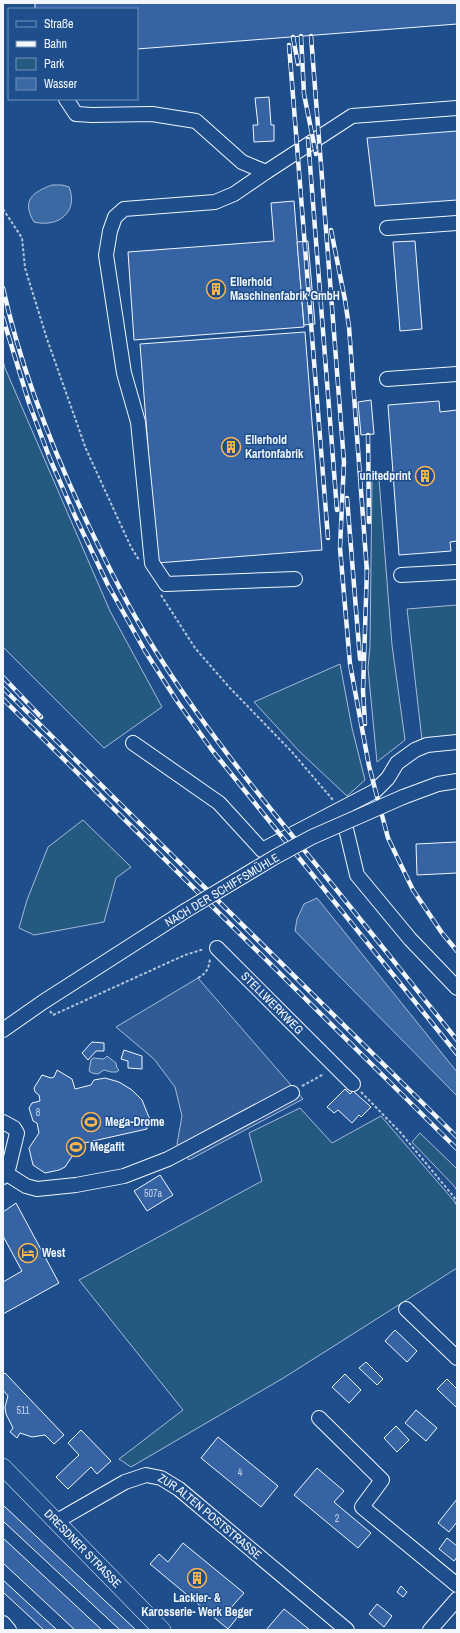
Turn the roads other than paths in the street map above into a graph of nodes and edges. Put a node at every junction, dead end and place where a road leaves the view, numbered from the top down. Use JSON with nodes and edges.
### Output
{"nodes":[{"id":1,"x":67,"y":100,"type":"edge"},
{"id":2,"x":457,"y":108,"type":"edge"},
{"id":3,"x":266,"y":172,"type":"junction"},
{"id":4,"x":457,"y":223,"type":"edge"},
{"id":5,"x":387,"y":228,"type":"dead end"},
{"id":6,"x":457,"y":374,"type":"edge"},
{"id":7,"x":387,"y":378,"type":"dead end"},
{"id":8,"x":457,"y":572,"type":"edge"},
{"id":9,"x":401,"y":575,"type":"dead end"},
{"id":10,"x":295,"y":579,"type":"dead end"},
{"id":11,"x":457,"y":742,"type":"edge"},
{"id":12,"x":133,"y":743,"type":"dead end"},
{"id":13,"x":457,"y":781,"type":"edge"},
{"id":14,"x":341,"y":809,"type":"junction"},
{"id":15,"x":217,"y":948,"type":"road end"},
{"id":16,"x":457,"y":988,"type":"edge"},
{"id":17,"x":3,"y":1030,"type":"edge"},
{"id":18,"x":353,"y":1084,"type":"road end"},
{"id":19,"x":292,"y":1093,"type":"road end"},
{"id":20,"x":3,"y":1122,"type":"edge"},
{"id":21,"x":5,"y":1175,"type":"edge"},
{"id":22,"x":406,"y":1309,"type":"dead end"},
{"id":23,"x":457,"y":1358,"type":"edge"},
{"id":24,"x":318,"y":1418,"type":"dead end"},
{"id":25,"x":3,"y":1467,"type":"edge"},
{"id":26,"x":57,"y":1521,"type":"junction"},
{"id":27,"x":457,"y":1585,"type":"edge"},
{"id":28,"x":457,"y":1599,"type":"edge"},
{"id":29,"x":3,"y":1623,"type":"edge"},
{"id":30,"x":9,"y":1630,"type":"edge"},
{"id":31,"x":162,"y":1630,"type":"edge"},
{"id":32,"x":347,"y":1630,"type":"edge"},
{"id":33,"x":430,"y":1630,"type":"edge"}],
"edges":[{"from":1,"to":3,"type":"street"},
{"from":2,"to":3,"type":"street"},
{"from":3,"to":10,"type":"street"},
{"from":4,"to":5,"type":"street"},
{"from":6,"to":7,"type":"street"},
{"from":8,"to":9,"type":"street"},
{"from":11,"to":14,"type":"street","name":"NACH DER SCHIFFSMÜHLE"},
{"from":12,"to":14,"type":"street","name":"NACH DER SCHIFFSMÜHLE"},
{"from":13,"to":17,"type":"street","name":"NACH DER SCHIFFSMÜHLE","bridge":true},
{"from":14,"to":16,"type":"street"},
{"from":15,"to":18,"type":"street","name":"STELLWERKWEG"},
{"from":19,"to":21,"type":"street"},
{"from":20,"to":21,"type":"street"},
{"from":22,"to":23,"type":"street"},
{"from":24,"to":27,"type":"street"},
{"from":25,"to":26,"type":"main road","name":"DRESDNER STRASSE"},
{"from":26,"to":31,"type":"main road","name":"DRESDNER STRASSE"},
{"from":26,"to":32,"type":"street","name":"ZUR ALTEN POSTSTRASSE"},
{"from":28,"to":33,"type":"street"},
{"from":29,"to":30,"type":"street"}]}
